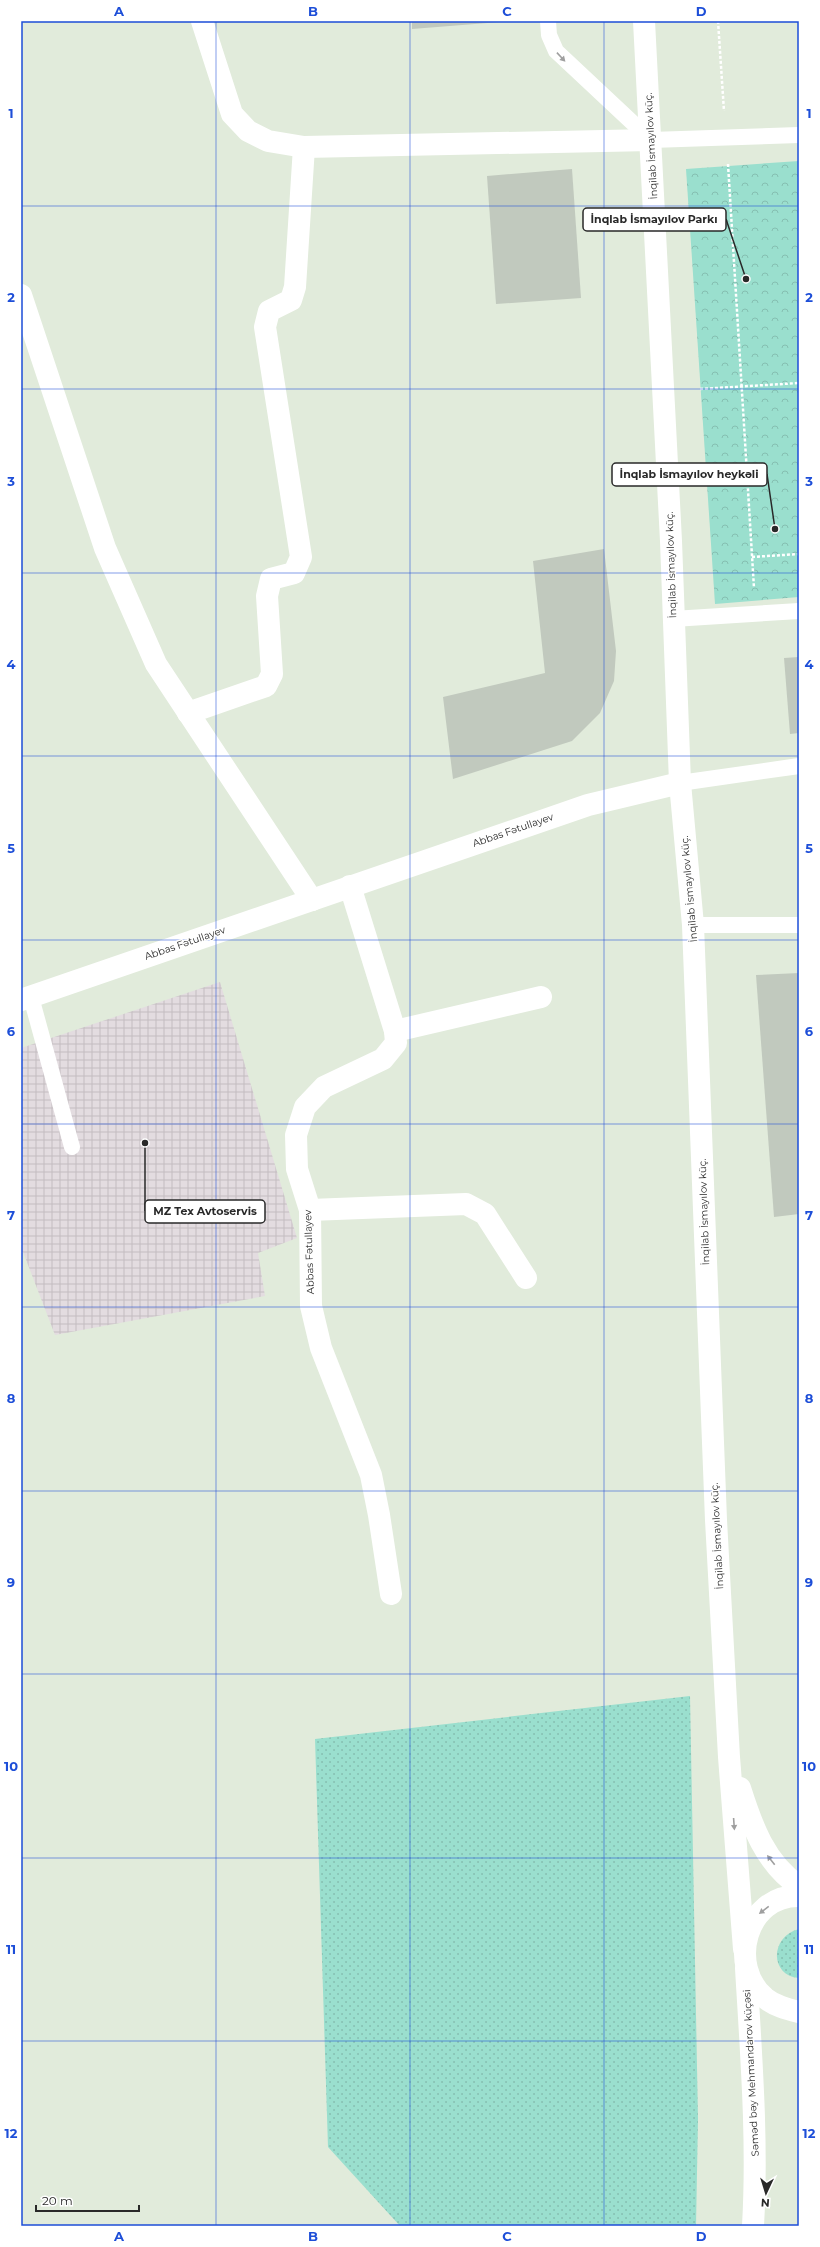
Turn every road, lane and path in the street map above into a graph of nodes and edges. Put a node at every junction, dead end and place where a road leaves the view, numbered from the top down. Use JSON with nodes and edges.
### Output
{"nodes":[{"id":1,"x":202,"y":21,"type":"edge"},
{"id":2,"x":548,"y":21,"type":"edge"},
{"id":3,"x":644,"y":21,"type":"edge"},
{"id":4,"x":718,"y":21,"type":"edge"},
{"id":5,"x":799,"y":135,"type":"edge"},
{"id":6,"x":726,"y":137,"type":"junction"},
{"id":7,"x":651,"y":140,"type":"junction"},
{"id":8,"x":304,"y":147,"type":"junction"},
{"id":9,"x":21,"y":295,"type":"edge"},
{"id":10,"x":799,"y":383,"type":"edge"},
{"id":11,"x":741,"y":386,"type":"junction"},
{"id":12,"x":700,"y":389,"type":"dead end"},
{"id":13,"x":799,"y":554,"type":"edge"},
{"id":14,"x":752,"y":556,"type":"junction"},
{"id":15,"x":755,"y":593,"type":"dead end"},
{"id":16,"x":799,"y":612,"type":"edge"},
{"id":17,"x":673,"y":619,"type":"junction"},
{"id":18,"x":188,"y":713,"type":"junction"},
{"id":19,"x":799,"y":766,"type":"edge"},
{"id":20,"x":680,"y":783,"type":"junction"},
{"id":21,"x":350,"y":886,"type":"junction"},
{"id":22,"x":312,"y":900,"type":"junction"},
{"id":23,"x":693,"y":925,"type":"junction"},
{"id":24,"x":799,"y":925,"type":"edge"},
{"id":25,"x":541,"y":997,"type":"dead end"},
{"id":26,"x":26,"y":999,"type":"edge"},
{"id":27,"x":396,"y":1031,"type":"junction"},
{"id":28,"x":72,"y":1147,"type":"dead end"},
{"id":29,"x":310,"y":1210,"type":"junction"},
{"id":30,"x":526,"y":1278,"type":"dead end"},
{"id":31,"x":391,"y":1594,"type":"dead end"},
{"id":32,"x":729,"y":1757,"type":"junction"},
{"id":33,"x":799,"y":1886,"type":"edge"},
{"id":34,"x":799,"y":1896,"type":"edge"},
{"id":35,"x":745,"y":1959,"type":"junction"},
{"id":36,"x":799,"y":2012,"type":"edge"},
{"id":37,"x":754,"y":2226,"type":"edge"}],
"edges":[{"from":1,"to":8,"type":"main road"},
{"from":2,"to":7,"type":"lane","one_way":true},
{"from":3,"to":7,"type":"main road","name":"İnqilab İsmayılov küç."},
{"from":4,"to":6,"type":"path"},
{"from":5,"to":6,"type":"lane"},
{"from":6,"to":7,"type":"lane"},
{"from":6,"to":11,"type":"path"},
{"from":7,"to":8,"type":"main road"},
{"from":7,"to":17,"type":"main road","name":"İnqilab İsmayılov küç."},
{"from":8,"to":18,"type":"main road"},
{"from":9,"to":18,"type":"main road"},
{"from":10,"to":11,"type":"path"},
{"from":11,"to":12,"type":"path"},
{"from":11,"to":14,"type":"path"},
{"from":13,"to":14,"type":"path"},
{"from":14,"to":15,"type":"path"},
{"from":16,"to":17,"type":"lane"},
{"from":17,"to":20,"type":"main road","name":"İnqilab İsmayılov küç."},
{"from":18,"to":22,"type":"main road"},
{"from":19,"to":20,"type":"lane"},
{"from":20,"to":21,"type":"main road","name":"Abbas Fətullayev"},
{"from":20,"to":23,"type":"main road","name":"İnqilab İsmayılov küç."},
{"from":21,"to":22,"type":"main road","name":"Abbas Fətullayev"},
{"from":21,"to":27,"type":"main road"},
{"from":22,"to":26,"type":"main road","name":"Abbas Fətullayev"},
{"from":23,"to":24,"type":"lane"},
{"from":23,"to":32,"type":"main road","name":"İnqilab İsmayılov küç."},
{"from":25,"to":27,"type":"main road"},
{"from":26,"to":28,"type":"lane"},
{"from":27,"to":29,"type":"main road","name":"Abbas Fətullayev"},
{"from":29,"to":30,"type":"main road"},
{"from":29,"to":31,"type":"main road","name":"Abbas Fətullayev"},
{"from":33,"to":32,"type":"main road","one_way":true},
{"from":32,"to":35,"type":"main road","name":"Səməd bəy Mehmandarov küçəsi","one_way":true},
{"from":34,"to":35,"type":"main road","one_way":true},
{"from":35,"to":36,"type":"main road"},
{"from":35,"to":37,"type":"main road","name":"Səməd bəy Mehmandarov küçəsi"}]}
